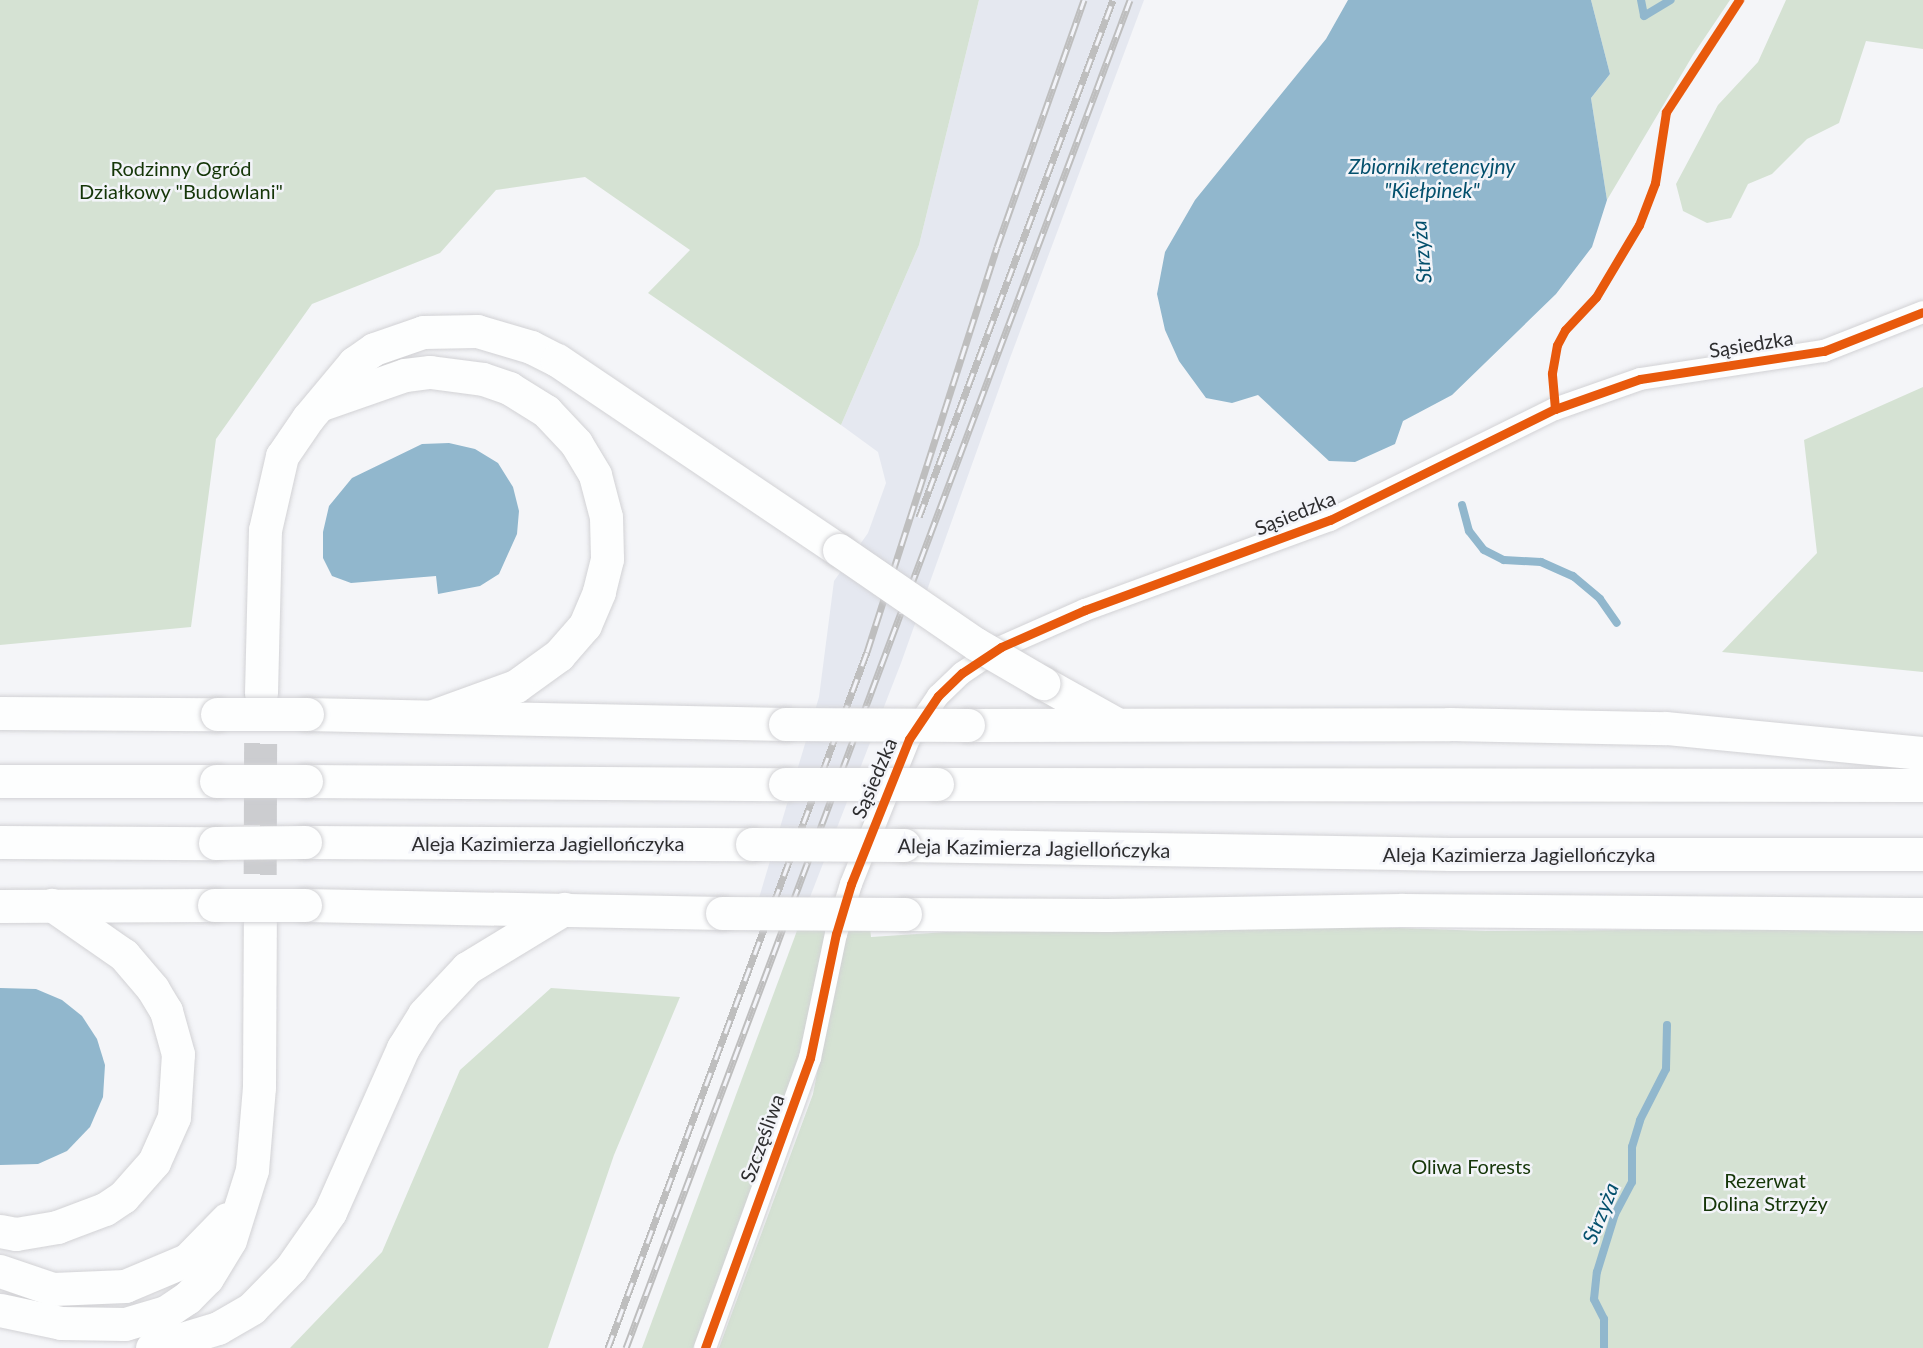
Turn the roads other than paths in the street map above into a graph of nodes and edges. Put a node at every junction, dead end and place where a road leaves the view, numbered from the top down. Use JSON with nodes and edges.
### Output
{"nodes":[{"id":1,"x":1923,"y":312,"type":"edge"},
{"id":2,"x":322,"y":404,"type":"junction"},
{"id":3,"x":261,"y":693,"type":"tunnel mouth"},
{"id":4,"x":0,"y":713,"type":"edge"},
{"id":5,"x":435,"y":715,"type":"junction"},
{"id":6,"x":1117,"y":724,"type":"junction"},
{"id":7,"x":1923,"y":753,"type":"edge"},
{"id":8,"x":0,"y":781,"type":"edge"},
{"id":9,"x":1923,"y":785,"type":"edge"},
{"id":10,"x":0,"y":842,"type":"edge"},
{"id":11,"x":1923,"y":854,"type":"edge"},
{"id":12,"x":52,"y":905,"type":"junction"},
{"id":13,"x":0,"y":906,"type":"edge"},
{"id":14,"x":564,"y":909,"type":"junction"},
{"id":15,"x":1923,"y":914,"type":"edge"},
{"id":16,"x":260,"y":923,"type":"tunnel mouth"},
{"id":17,"x":836,"y":934,"type":"joint"},
{"id":18,"x":247,"y":1190,"type":"junction"},
{"id":19,"x":0,"y":1231,"type":"edge"},
{"id":20,"x":0,"y":1271,"type":"edge"},
{"id":21,"x":0,"y":1310,"type":"edge"},
{"id":22,"x":0,"y":1317,"type":"edge"},
{"id":23,"x":85,"y":1348,"type":"edge"},
{"id":24,"x":152,"y":1348,"type":"edge"},
{"id":25,"x":705,"y":1348,"type":"edge"}],
"edges":[{"from":1,"to":17,"type":"street","name":"Sąsiedzka"},
{"from":2,"to":3,"type":"highway"},
{"from":2,"to":5,"type":"highway"},
{"from":2,"to":6,"type":"highway","bridge":true},
{"from":4,"to":5,"type":"highway","bridge":true},
{"from":5,"to":6,"type":"highway","bridge":true},
{"from":6,"to":7,"type":"highway"},
{"from":8,"to":9,"type":"highway","bridge":true},
{"from":10,"to":11,"type":"highway","name":"Aleja Kazimierza Jagiellończyka","bridge":true},
{"from":12,"to":13,"type":"highway"},
{"from":12,"to":14,"type":"highway","bridge":true},
{"from":12,"to":19,"type":"highway"},
{"from":14,"to":15,"type":"highway","bridge":true},
{"from":14,"to":24,"type":"highway"},
{"from":16,"to":18,"type":"highway"},
{"from":17,"to":25,"type":"street","name":"Szczęśliwa"},
{"from":18,"to":20,"type":"highway"},
{"from":18,"to":21,"type":"highway"},
{"from":22,"to":23,"type":"highway"}]}
